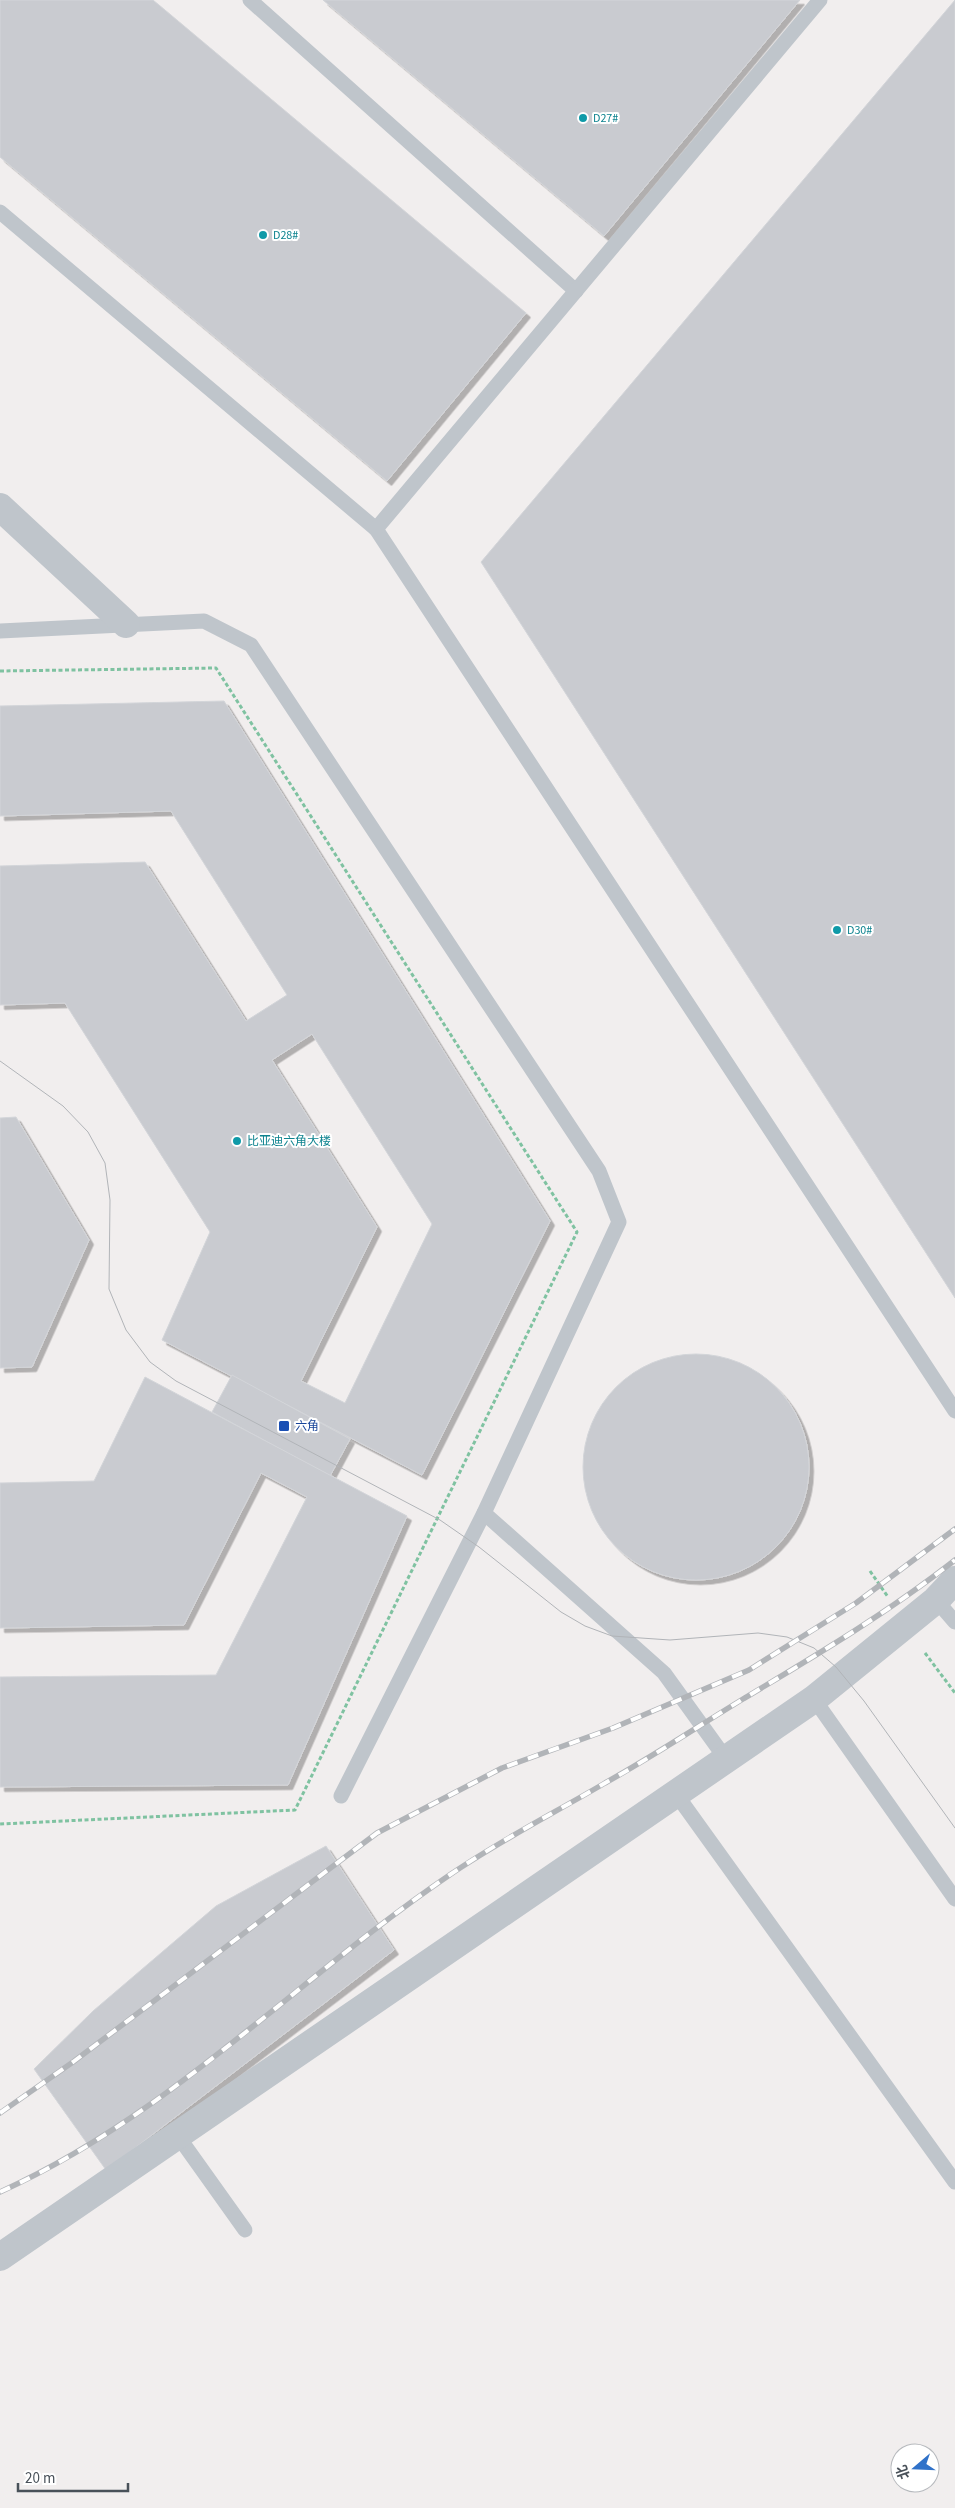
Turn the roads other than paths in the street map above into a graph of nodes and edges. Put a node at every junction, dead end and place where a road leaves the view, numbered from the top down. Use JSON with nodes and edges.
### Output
{"nodes":[{"id":1,"x":250,"y":0,"type":"edge"},
{"id":2,"x":820,"y":0,"type":"edge"},
{"id":3,"x":0,"y":212,"type":"edge"},
{"id":4,"x":576,"y":291,"type":"junction"},
{"id":5,"x":0,"y":507,"type":"edge"},
{"id":6,"x":376,"y":529,"type":"junction"},
{"id":7,"x":126,"y":624,"type":"junction"},
{"id":8,"x":0,"y":631,"type":"edge"},
{"id":9,"x":955,"y":1411,"type":"edge"},
{"id":10,"x":484,"y":1513,"type":"junction"},
{"id":11,"x":955,"y":1580,"type":"edge"},
{"id":12,"x":936,"y":1600,"type":"junction"},
{"id":13,"x":955,"y":1622,"type":"edge"},
{"id":14,"x":814,"y":1699,"type":"junction"},
{"id":15,"x":726,"y":1759,"type":"junction"},
{"id":16,"x":676,"y":1794,"type":"junction"},
{"id":17,"x":341,"y":1796,"type":"dead end"},
{"id":18,"x":955,"y":1899,"type":"edge"},
{"id":19,"x":178,"y":2136,"type":"junction"},
{"id":20,"x":955,"y":2182,"type":"edge"},
{"id":21,"x":245,"y":2230,"type":"dead end"},
{"id":22,"x":0,"y":2257,"type":"edge"}],
"edges":[{"from":1,"to":4,"type":"lane"},
{"from":2,"to":4,"type":"lane"},
{"from":3,"to":6,"type":"lane"},
{"from":4,"to":6,"type":"lane"},
{"from":5,"to":7,"type":"street"},
{"from":6,"to":9,"type":"lane"},
{"from":7,"to":8,"type":"lane"},
{"from":7,"to":10,"type":"lane"},
{"from":10,"to":15,"type":"lane"},
{"from":10,"to":17,"type":"lane"},
{"from":11,"to":12,"type":"street"},
{"from":12,"to":13,"type":"lane"},
{"from":12,"to":14,"type":"street"},
{"from":14,"to":15,"type":"street"},
{"from":14,"to":18,"type":"lane"},
{"from":15,"to":16,"type":"street"},
{"from":16,"to":19,"type":"street"},
{"from":16,"to":20,"type":"lane"},
{"from":19,"to":21,"type":"lane"},
{"from":19,"to":22,"type":"street"}]}
